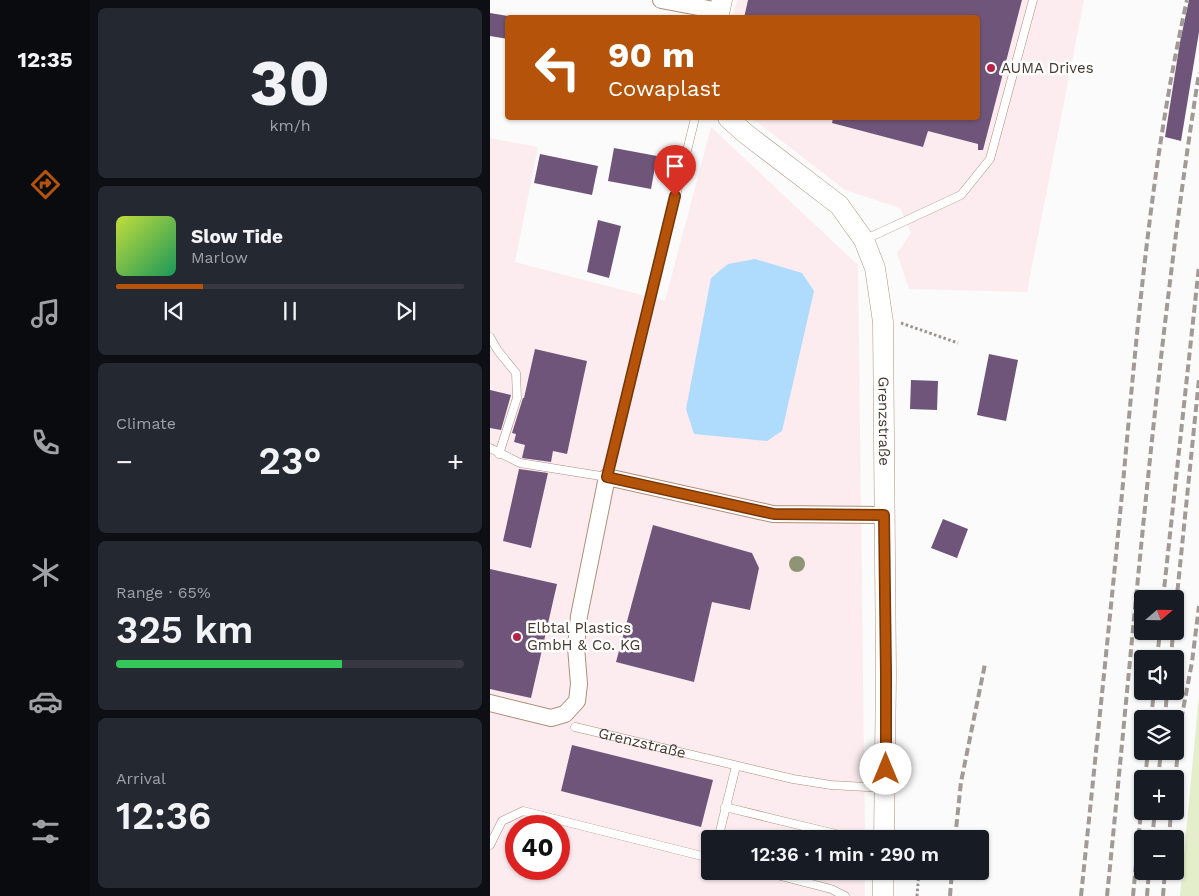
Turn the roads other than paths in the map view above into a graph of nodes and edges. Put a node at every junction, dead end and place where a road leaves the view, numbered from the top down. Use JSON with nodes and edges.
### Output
{"nodes":[{"id":1,"x":661,"y":0,"type":"edge"},
{"id":2,"x":1033,"y":0,"type":"edge"},
{"id":3,"x":720,"y":10,"type":"edge"},
{"id":4,"x":695,"y":120,"type":"edge"},
{"id":5,"x":730,"y":120,"type":"edge"},
{"id":6,"x":864,"y":240,"type":"junction"},
{"id":7,"x":490,"y":337,"type":"edge"},
{"id":8,"x":490,"y":448,"type":"edge"},
{"id":9,"x":499,"y":454,"type":"junction"},
{"id":10,"x":607,"y":477,"type":"junction"},
{"id":11,"x":884,"y":515,"type":"junction"},
{"id":12,"x":490,"y":703,"type":"edge"},
{"id":13,"x":575,"y":727,"type":"dead end"},
{"id":14,"x":736,"y":766,"type":"junction"},
{"id":15,"x":885,"y":788,"type":"junction"},
{"id":16,"x":725,"y":807,"type":"junction"},
{"id":17,"x":720,"y":830,"type":"edge"},
{"id":18,"x":819,"y":830,"type":"edge"},
{"id":19,"x":884,"y":830,"type":"edge"},
{"id":20,"x":490,"y":845,"type":"edge"},
{"id":21,"x":701,"y":856,"type":"edge"},
{"id":22,"x":796,"y":880,"type":"edge"},
{"id":23,"x":883,"y":880,"type":"edge"},
{"id":24,"x":845,"y":896,"type":"edge"},
{"id":25,"x":883,"y":896,"type":"edge"}],
"edges":[{"from":1,"to":3,"type":"street"},
{"from":2,"to":6,"type":"lane"},
{"from":4,"to":10,"type":"lane"},
{"from":5,"to":6,"type":"street","name":"Grenzstraße"},
{"from":6,"to":11,"type":"street","name":"Grenzstraße"},
{"from":7,"to":9,"type":"lane"},
{"from":8,"to":9,"type":"lane"},
{"from":9,"to":10,"type":"lane"},
{"from":10,"to":11,"type":"street"},
{"from":10,"to":12,"type":"street"},
{"from":11,"to":15,"type":"street","name":"Grenzstraße"},
{"from":13,"to":14,"type":"lane","name":"Grenzstraße"},
{"from":14,"to":15,"type":"lane","name":"Grenzstraße"},
{"from":14,"to":16,"type":"lane"},
{"from":15,"to":19,"type":"street","name":"Grenzstraße"},
{"from":16,"to":17,"type":"lane"},
{"from":16,"to":18,"type":"lane"},
{"from":20,"to":21,"type":"lane"},
{"from":22,"to":24,"type":"lane"},
{"from":23,"to":25,"type":"street"}]}
